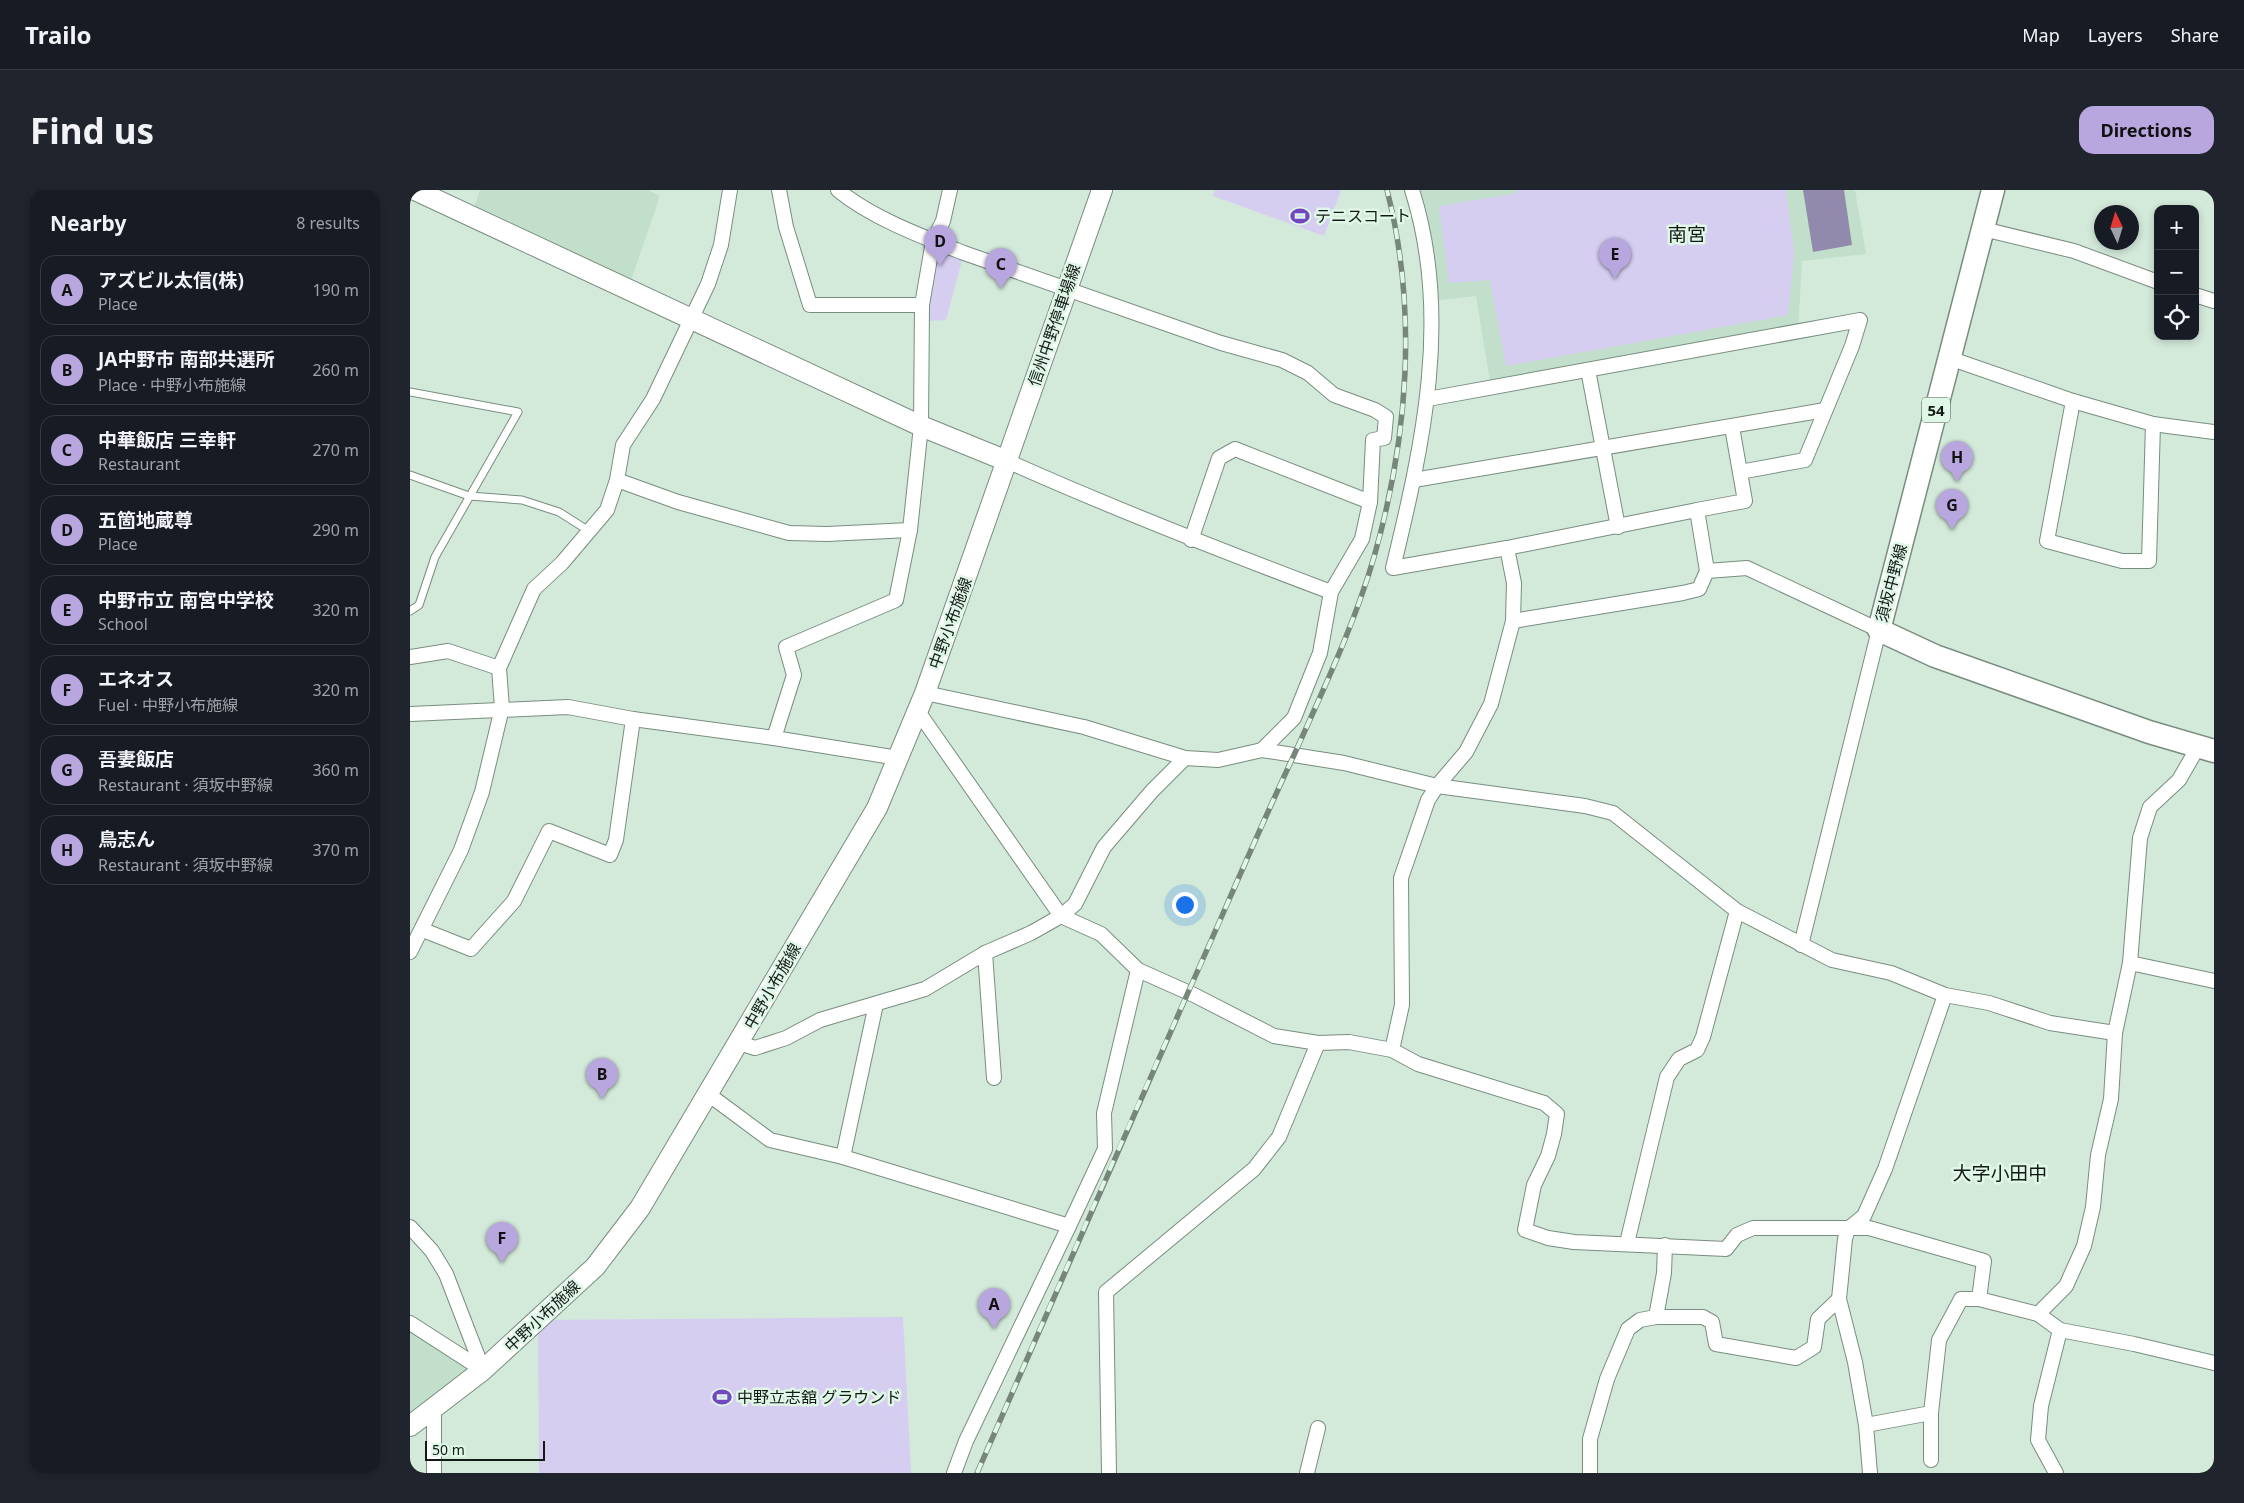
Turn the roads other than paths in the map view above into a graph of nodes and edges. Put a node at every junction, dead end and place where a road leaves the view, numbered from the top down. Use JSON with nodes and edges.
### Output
{"nodes":[{"id":1,"x":415,"y":190,"type":"edge"},
{"id":2,"x":730,"y":190,"type":"edge"},
{"id":3,"x":779,"y":190,"type":"edge"},
{"id":4,"x":838,"y":190,"type":"edge"},
{"id":5,"x":950,"y":190,"type":"edge"},
{"id":6,"x":1102,"y":190,"type":"edge"},
{"id":7,"x":1412,"y":190,"type":"edge"},
{"id":8,"x":1993,"y":190,"type":"edge"},
{"id":9,"x":1983,"y":229,"type":"junction"},
{"id":10,"x":933,"y":241,"type":"junction"},
{"id":11,"x":2154,"y":280,"type":"edge"},
{"id":12,"x":1067,"y":288,"type":"junction"},
{"id":13,"x":2199,"y":296,"type":"edge"},
{"id":14,"x":2214,"y":301,"type":"edge"},
{"id":15,"x":922,"y":305,"type":"junction"},
{"id":16,"x":690,"y":318,"type":"junction"},
{"id":17,"x":1949,"y":358,"type":"junction"},
{"id":18,"x":1588,"y":370,"type":"junction"},
{"id":19,"x":410,"y":392,"type":"edge"},
{"id":20,"x":1428,"y":399,"type":"junction"},
{"id":21,"x":2073,"y":401,"type":"junction"},
{"id":22,"x":1825,"y":410,"type":"junction"},
{"id":23,"x":2153,"y":424,"type":"junction"},
{"id":24,"x":921,"y":426,"type":"junction"},
{"id":25,"x":1732,"y":427,"type":"junction"},
{"id":26,"x":2214,"y":432,"type":"edge"},
{"id":27,"x":1602,"y":447,"type":"junction"},
{"id":28,"x":1007,"y":461,"type":"junction"},
{"id":29,"x":1740,"y":472,"type":"junction"},
{"id":30,"x":410,"y":475,"type":"edge"},
{"id":31,"x":617,"y":480,"type":"junction"},
{"id":32,"x":1414,"y":480,"type":"junction"},
{"id":33,"x":469,"y":496,"type":"junction"},
{"id":34,"x":1370,"y":502,"type":"junction"},
{"id":35,"x":1697,"y":510,"type":"junction"},
{"id":36,"x":1618,"y":527,"type":"junction"},
{"id":37,"x":910,"y":530,"type":"junction"},
{"id":38,"x":589,"y":531,"type":"junction"},
{"id":39,"x":1191,"y":540,"type":"junction"},
{"id":40,"x":1507,"y":548,"type":"junction"},
{"id":41,"x":1707,"y":571,"type":"junction"},
{"id":42,"x":1331,"y":592,"type":"junction"},
{"id":43,"x":410,"y":611,"type":"edge"},
{"id":44,"x":1513,"y":620,"type":"junction"},
{"id":45,"x":1879,"y":630,"type":"junction"},
{"id":46,"x":410,"y":657,"type":"edge"},
{"id":47,"x":499,"y":668,"type":"junction"},
{"id":48,"x":921,"y":702,"type":"junction"},
{"id":49,"x":502,"y":708,"type":"junction"},
{"id":50,"x":410,"y":714,"type":"edge"},
{"id":51,"x":633,"y":719,"type":"junction"},
{"id":52,"x":774,"y":738,"type":"junction"},
{"id":53,"x":2206,"y":749,"type":"edge"},
{"id":54,"x":1262,"y":750,"type":"junction"},
{"id":55,"x":898,"y":758,"type":"junction"},
{"id":56,"x":1185,"y":758,"type":"junction"},
{"id":57,"x":1437,"y":786,"type":"junction"},
{"id":58,"x":1737,"y":911,"type":"junction"},
{"id":59,"x":1061,"y":916,"type":"junction"},
{"id":60,"x":422,"y":930,"type":"junction"},
{"id":61,"x":1801,"y":945,"type":"junction"},
{"id":62,"x":410,"y":952,"type":"edge"},
{"id":63,"x":985,"y":953,"type":"junction"},
{"id":64,"x":2130,"y":963,"type":"junction"},
{"id":65,"x":1138,"y":970,"type":"junction"},
{"id":66,"x":2214,"y":981,"type":"edge"},
{"id":67,"x":1945,"y":995,"type":"junction"},
{"id":68,"x":876,"y":1004,"type":"junction"},
{"id":69,"x":2114,"y":1033,"type":"junction"},
{"id":70,"x":739,"y":1043,"type":"junction"},
{"id":71,"x":1318,"y":1043,"type":"junction"},
{"id":72,"x":1392,"y":1050,"type":"junction"},
{"id":73,"x":994,"y":1078,"type":"dead end"},
{"id":74,"x":708,"y":1094,"type":"junction"},
{"id":75,"x":843,"y":1157,"type":"junction"},
{"id":76,"x":1069,"y":1226,"type":"junction"},
{"id":77,"x":410,"y":1227,"type":"edge"},
{"id":78,"x":1848,"y":1229,"type":"junction"},
{"id":79,"x":1627,"y":1243,"type":"junction"},
{"id":80,"x":1665,"y":1245,"type":"junction"},
{"id":81,"x":1839,"y":1299,"type":"junction"},
{"id":82,"x":1979,"y":1299,"type":"junction"},
{"id":83,"x":2038,"y":1314,"type":"junction"},
{"id":84,"x":1656,"y":1317,"type":"junction"},
{"id":85,"x":410,"y":1324,"type":"edge"},
{"id":86,"x":2060,"y":1330,"type":"junction"},
{"id":87,"x":2214,"y":1364,"type":"edge"},
{"id":88,"x":483,"y":1370,"type":"junction"},
{"id":89,"x":434,"y":1408,"type":"junction"},
{"id":90,"x":1931,"y":1413,"type":"junction"},
{"id":91,"x":1866,"y":1425,"type":"junction"},
{"id":92,"x":410,"y":1426,"type":"edge"},
{"id":93,"x":1318,"y":1428,"type":"dead end"},
{"id":94,"x":1931,"y":1460,"type":"dead end"},
{"id":95,"x":434,"y":1473,"type":"edge"},
{"id":96,"x":954,"y":1473,"type":"edge"},
{"id":97,"x":1109,"y":1473,"type":"edge"},
{"id":98,"x":1307,"y":1473,"type":"edge"},
{"id":99,"x":1590,"y":1473,"type":"edge"},
{"id":100,"x":1870,"y":1473,"type":"edge"},
{"id":101,"x":2056,"y":1473,"type":"edge"}],
"edges":[{"from":1,"to":16,"type":"main road"},
{"from":2,"to":16,"type":"street"},
{"from":3,"to":15,"type":"street"},
{"from":4,"to":10,"type":"street"},
{"from":5,"to":10,"type":"street"},
{"from":6,"to":12,"type":"main road","name":"信州中野停車場線"},
{"from":7,"to":20,"type":"street"},
{"from":8,"to":9,"type":"main road","name":"須坂中野線","number":"54"},
{"from":9,"to":11,"type":"street"},
{"from":9,"to":17,"type":"main road","name":"須坂中野線","number":"54"},
{"from":10,"to":12,"type":"street"},
{"from":10,"to":15,"type":"street"},
{"from":12,"to":28,"type":"main road","name":"信州中野停車場線"},
{"from":12,"to":34,"type":"street"},
{"from":13,"to":14,"type":"street"},
{"from":15,"to":24,"type":"street"},
{"from":16,"to":24,"type":"main road"},
{"from":16,"to":31,"type":"street"},
{"from":17,"to":21,"type":"street"},
{"from":17,"to":45,"type":"main road","name":"須坂中野線","number":"54"},
{"from":18,"to":20,"type":"street"},
{"from":18,"to":22,"type":"street"},
{"from":18,"to":27,"type":"street"},
{"from":19,"to":33,"type":"lane"},
{"from":20,"to":32,"type":"street"},
{"from":21,"to":23,"type":"street"},
{"from":21,"to":23,"type":"street"},
{"from":22,"to":25,"type":"street"},
{"from":22,"to":29,"type":"street"},
{"from":23,"to":26,"type":"street"},
{"from":24,"to":28,"type":"main road"},
{"from":24,"to":37,"type":"street"},
{"from":25,"to":27,"type":"street"},
{"from":25,"to":29,"type":"street"},
{"from":27,"to":32,"type":"street"},
{"from":27,"to":36,"type":"street"},
{"from":28,"to":39,"type":"street"},
{"from":28,"to":48,"type":"main road","name":"中野小布施線"},
{"from":29,"to":35,"type":"street"},
{"from":30,"to":33,"type":"lane"},
{"from":31,"to":37,"type":"street"},
{"from":31,"to":38,"type":"street"},
{"from":32,"to":40,"type":"street"},
{"from":33,"to":38,"type":"lane"},
{"from":33,"to":43,"type":"lane"},
{"from":34,"to":39,"type":"street"},
{"from":34,"to":42,"type":"street"},
{"from":35,"to":36,"type":"street"},
{"from":35,"to":41,"type":"street"},
{"from":36,"to":40,"type":"street"},
{"from":37,"to":52,"type":"street"},
{"from":38,"to":47,"type":"street"},
{"from":39,"to":42,"type":"street"},
{"from":40,"to":44,"type":"street"},
{"from":41,"to":44,"type":"street"},
{"from":41,"to":45,"type":"street"},
{"from":42,"to":54,"type":"street"},
{"from":44,"to":57,"type":"street"},
{"from":45,"to":53,"type":"main road","name":"須坂中野線"},
{"from":45,"to":61,"type":"street"},
{"from":46,"to":47,"type":"street"},
{"from":47,"to":49,"type":"street"},
{"from":48,"to":55,"type":"main road","name":"中野小布施線"},
{"from":48,"to":56,"type":"street"},
{"from":48,"to":59,"type":"street"},
{"from":49,"to":50,"type":"street"},
{"from":49,"to":51,"type":"street"},
{"from":49,"to":60,"type":"street"},
{"from":51,"to":52,"type":"street"},
{"from":51,"to":60,"type":"street"},
{"from":52,"to":55,"type":"street"},
{"from":53,"to":64,"type":"street"},
{"from":54,"to":56,"type":"street"},
{"from":54,"to":57,"type":"street"},
{"from":55,"to":70,"type":"main road","name":"中野小布施線"},
{"from":56,"to":59,"type":"street"},
{"from":57,"to":58,"type":"street"},
{"from":57,"to":72,"type":"street"},
{"from":58,"to":61,"type":"street"},
{"from":58,"to":79,"type":"street"},
{"from":59,"to":63,"type":"street"},
{"from":59,"to":65,"type":"street"},
{"from":60,"to":62,"type":"street"},
{"from":61,"to":67,"type":"street"},
{"from":63,"to":68,"type":"street"},
{"from":63,"to":73,"type":"street"},
{"from":64,"to":66,"type":"street"},
{"from":64,"to":69,"type":"street"},
{"from":65,"to":71,"type":"street"},
{"from":65,"to":76,"type":"street"},
{"from":67,"to":69,"type":"street"},
{"from":67,"to":78,"type":"street"},
{"from":68,"to":70,"type":"street"},
{"from":68,"to":75,"type":"street"},
{"from":69,"to":83,"type":"street"},
{"from":70,"to":74,"type":"main road","name":"中野小布施線"},
{"from":71,"to":72,"type":"street"},
{"from":71,"to":97,"type":"street"},
{"from":72,"to":79,"type":"street"},
{"from":74,"to":75,"type":"street"},
{"from":74,"to":88,"type":"main road","name":"中野小布施線"},
{"from":75,"to":76,"type":"street"},
{"from":76,"to":96,"type":"street"},
{"from":77,"to":88,"type":"street"},
{"from":78,"to":80,"type":"street"},
{"from":78,"to":81,"type":"street"},
{"from":78,"to":82,"type":"street"},
{"from":79,"to":80,"type":"street"},
{"from":80,"to":84,"type":"street"},
{"from":81,"to":84,"type":"street"},
{"from":81,"to":91,"type":"street"},
{"from":82,"to":83,"type":"street"},
{"from":82,"to":90,"type":"street"},
{"from":83,"to":86,"type":"street"},
{"from":84,"to":99,"type":"street"},
{"from":85,"to":88,"type":"street"},
{"from":86,"to":87,"type":"street"},
{"from":86,"to":101,"type":"street"},
{"from":88,"to":89,"type":"main road","name":"中野小布施線"},
{"from":89,"to":92,"type":"main road","name":"中野小布施線"},
{"from":89,"to":95,"type":"street"},
{"from":90,"to":91,"type":"street"},
{"from":90,"to":94,"type":"street"},
{"from":91,"to":100,"type":"street"},
{"from":93,"to":98,"type":"street"}]}
